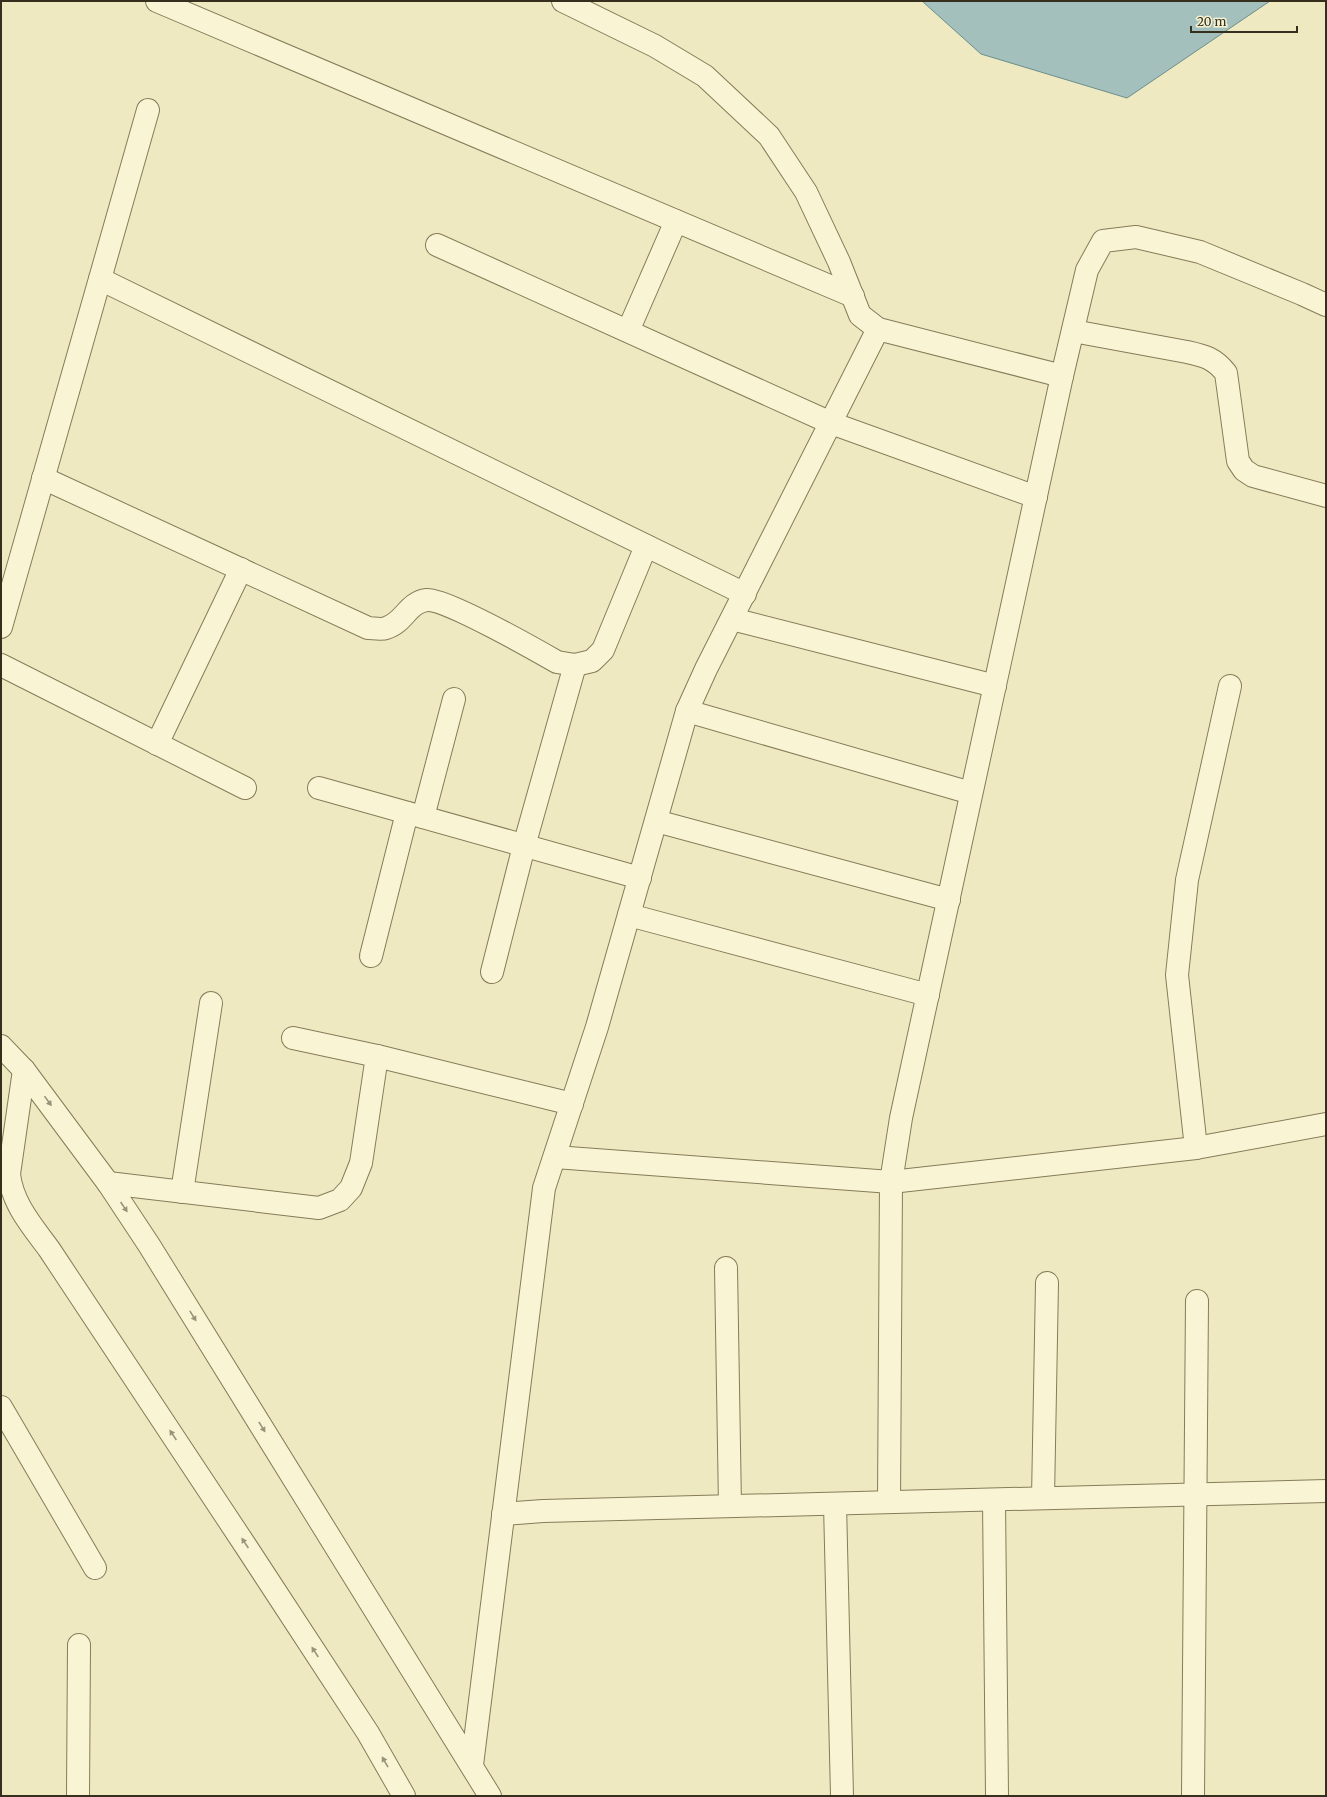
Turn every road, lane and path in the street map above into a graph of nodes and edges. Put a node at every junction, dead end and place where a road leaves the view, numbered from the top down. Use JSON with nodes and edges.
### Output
{"nodes":[{"id":1,"x":157,"y":1,"type":"edge"},
{"id":2,"x":563,"y":1,"type":"edge"},
{"id":3,"x":148,"y":110,"type":"dead end"},
{"id":4,"x":676,"y":221,"type":"junction"},
{"id":5,"x":437,"y":245,"type":"dead end"},
{"id":6,"x":100,"y":279,"type":"junction"},
{"id":7,"x":853,"y":296,"type":"junction"},
{"id":8,"x":1326,"y":305,"type":"edge"},
{"id":9,"x":878,"y":329,"type":"junction"},
{"id":10,"x":628,"y":331,"type":"junction"},
{"id":11,"x":1073,"y":331,"type":"junction"},
{"id":12,"x":1062,"y":376,"type":"junction"},
{"id":13,"x":831,"y":423,"type":"junction"},
{"id":14,"x":43,"y":478,"type":"junction"},
{"id":15,"x":1326,"y":496,"type":"edge"},
{"id":16,"x":1036,"y":497,"type":"junction"},
{"id":17,"x":646,"y":546,"type":"junction"},
{"id":18,"x":241,"y":569,"type":"junction"},
{"id":19,"x":7,"y":586,"type":"edge"},
{"id":20,"x":745,"y":594,"type":"junction"},
{"id":21,"x":732,"y":618,"type":"junction"},
{"id":22,"x":1,"y":627,"type":"edge"},
{"id":23,"x":1,"y":665,"type":"edge"},
{"id":24,"x":575,"y":665,"type":"junction"},
{"id":25,"x":995,"y":686,"type":"junction"},
{"id":26,"x":1230,"y":686,"type":"dead end"},
{"id":27,"x":454,"y":699,"type":"dead end"},
{"id":28,"x":687,"y":711,"type":"junction"},
{"id":29,"x":157,"y":744,"type":"junction"},
{"id":30,"x":245,"y":788,"type":"dead end"},
{"id":31,"x":319,"y":788,"type":"dead end"},
{"id":32,"x":972,"y":793,"type":"junction"},
{"id":33,"x":415,"y":815,"type":"junction"},
{"id":34,"x":656,"y":821,"type":"junction"},
{"id":35,"x":524,"y":846,"type":"junction"},
{"id":36,"x":640,"y":878,"type":"junction"},
{"id":37,"x":949,"y":900,"type":"junction"},
{"id":38,"x":629,"y":915,"type":"junction"},
{"id":39,"x":371,"y":956,"type":"dead end"},
{"id":40,"x":492,"y":972,"type":"dead end"},
{"id":41,"x":928,"y":995,"type":"junction"},
{"id":42,"x":211,"y":1003,"type":"dead end"},
{"id":43,"x":293,"y":1038,"type":"dead end"},
{"id":44,"x":1,"y":1046,"type":"edge"},
{"id":45,"x":377,"y":1056,"type":"junction"},
{"id":46,"x":24,"y":1070,"type":"junction"},
{"id":47,"x":572,"y":1104,"type":"junction"},
{"id":48,"x":1326,"y":1124,"type":"edge"},
{"id":49,"x":1196,"y":1148,"type":"junction"},
{"id":50,"x":555,"y":1157,"type":"junction"},
{"id":51,"x":892,"y":1182,"type":"junction"},
{"id":52,"x":108,"y":1183,"type":"junction"},
{"id":53,"x":182,"y":1192,"type":"junction"},
{"id":54,"x":726,"y":1268,"type":"dead end"},
{"id":55,"x":1046,"y":1283,"type":"dead end"},
{"id":56,"x":1197,"y":1301,"type":"dead end"},
{"id":57,"x":1,"y":1407,"type":"edge"},
{"id":58,"x":1326,"y":1491,"type":"edge"},
{"id":59,"x":1195,"y":1494,"type":"junction"},
{"id":60,"x":1043,"y":1498,"type":"junction"},
{"id":61,"x":994,"y":1500,"type":"junction"},
{"id":62,"x":889,"y":1502,"type":"junction"},
{"id":63,"x":835,"y":1504,"type":"junction"},
{"id":64,"x":730,"y":1506,"type":"junction"},
{"id":65,"x":503,"y":1514,"type":"junction"},
{"id":66,"x":95,"y":1568,"type":"dead end"},
{"id":67,"x":79,"y":1645,"type":"dead end"},
{"id":68,"x":472,"y":1765,"type":"junction"},
{"id":69,"x":78,"y":1796,"type":"edge"},
{"id":70,"x":404,"y":1796,"type":"edge"},
{"id":71,"x":490,"y":1796,"type":"edge"},
{"id":72,"x":842,"y":1796,"type":"edge"},
{"id":73,"x":996,"y":1796,"type":"edge"},
{"id":74,"x":1193,"y":1796,"type":"edge"}],
"edges":[{"from":1,"to":4,"type":"street"},
{"from":2,"to":7,"type":"street"},
{"from":3,"to":6,"type":"street"},
{"from":4,"to":7,"type":"street"},
{"from":4,"to":10,"type":"street"},
{"from":5,"to":10,"type":"street"},
{"from":6,"to":14,"type":"street"},
{"from":6,"to":17,"type":"street"},
{"from":7,"to":9,"type":"street"},
{"from":8,"to":11,"type":"street"},
{"from":9,"to":12,"type":"street"},
{"from":9,"to":13,"type":"street"},
{"from":10,"to":13,"type":"street"},
{"from":11,"to":12,"type":"street"},
{"from":11,"to":15,"type":"street"},
{"from":12,"to":16,"type":"street"},
{"from":13,"to":16,"type":"street"},
{"from":13,"to":20,"type":"street"},
{"from":14,"to":18,"type":"street"},
{"from":14,"to":19,"type":"street"},
{"from":16,"to":25,"type":"street"},
{"from":17,"to":20,"type":"street"},
{"from":17,"to":24,"type":"street"},
{"from":18,"to":24,"type":"street"},
{"from":18,"to":29,"type":"street"},
{"from":19,"to":22,"type":"street"},
{"from":20,"to":21,"type":"street"},
{"from":21,"to":25,"type":"street"},
{"from":21,"to":28,"type":"street"},
{"from":23,"to":29,"type":"street"},
{"from":24,"to":35,"type":"street"},
{"from":25,"to":32,"type":"street"},
{"from":26,"to":49,"type":"street"},
{"from":27,"to":33,"type":"street"},
{"from":28,"to":32,"type":"street"},
{"from":28,"to":34,"type":"street"},
{"from":29,"to":30,"type":"street"},
{"from":31,"to":33,"type":"street"},
{"from":32,"to":37,"type":"street"},
{"from":33,"to":35,"type":"street"},
{"from":33,"to":39,"type":"street"},
{"from":34,"to":36,"type":"street"},
{"from":34,"to":37,"type":"street"},
{"from":35,"to":36,"type":"street"},
{"from":35,"to":40,"type":"street"},
{"from":36,"to":38,"type":"street"},
{"from":37,"to":41,"type":"street"},
{"from":38,"to":41,"type":"street"},
{"from":38,"to":47,"type":"street"},
{"from":41,"to":51,"type":"street"},
{"from":42,"to":53,"type":"street"},
{"from":43,"to":45,"type":"street"},
{"from":44,"to":46,"type":"street"},
{"from":45,"to":47,"type":"street"},
{"from":45,"to":53,"type":"street"},
{"from":46,"to":52,"type":"street","one_way":true},
{"from":70,"to":46,"type":"street","one_way":true},
{"from":47,"to":50,"type":"street"},
{"from":48,"to":49,"type":"street"},
{"from":49,"to":51,"type":"street"},
{"from":50,"to":51,"type":"street"},
{"from":50,"to":65,"type":"street"},
{"from":51,"to":62,"type":"street"},
{"from":52,"to":53,"type":"street"},
{"from":52,"to":68,"type":"street","one_way":true},
{"from":54,"to":64,"type":"street"},
{"from":55,"to":60,"type":"street"},
{"from":56,"to":59,"type":"street"},
{"from":57,"to":66,"type":"street"},
{"from":58,"to":59,"type":"street"},
{"from":59,"to":60,"type":"street"},
{"from":59,"to":74,"type":"street"},
{"from":60,"to":61,"type":"street"},
{"from":61,"to":62,"type":"street"},
{"from":61,"to":73,"type":"street"},
{"from":62,"to":63,"type":"street"},
{"from":63,"to":64,"type":"street"},
{"from":63,"to":72,"type":"street"},
{"from":64,"to":65,"type":"street"},
{"from":65,"to":68,"type":"street"},
{"from":67,"to":69,"type":"street"},
{"from":68,"to":71,"type":"street"}]}
